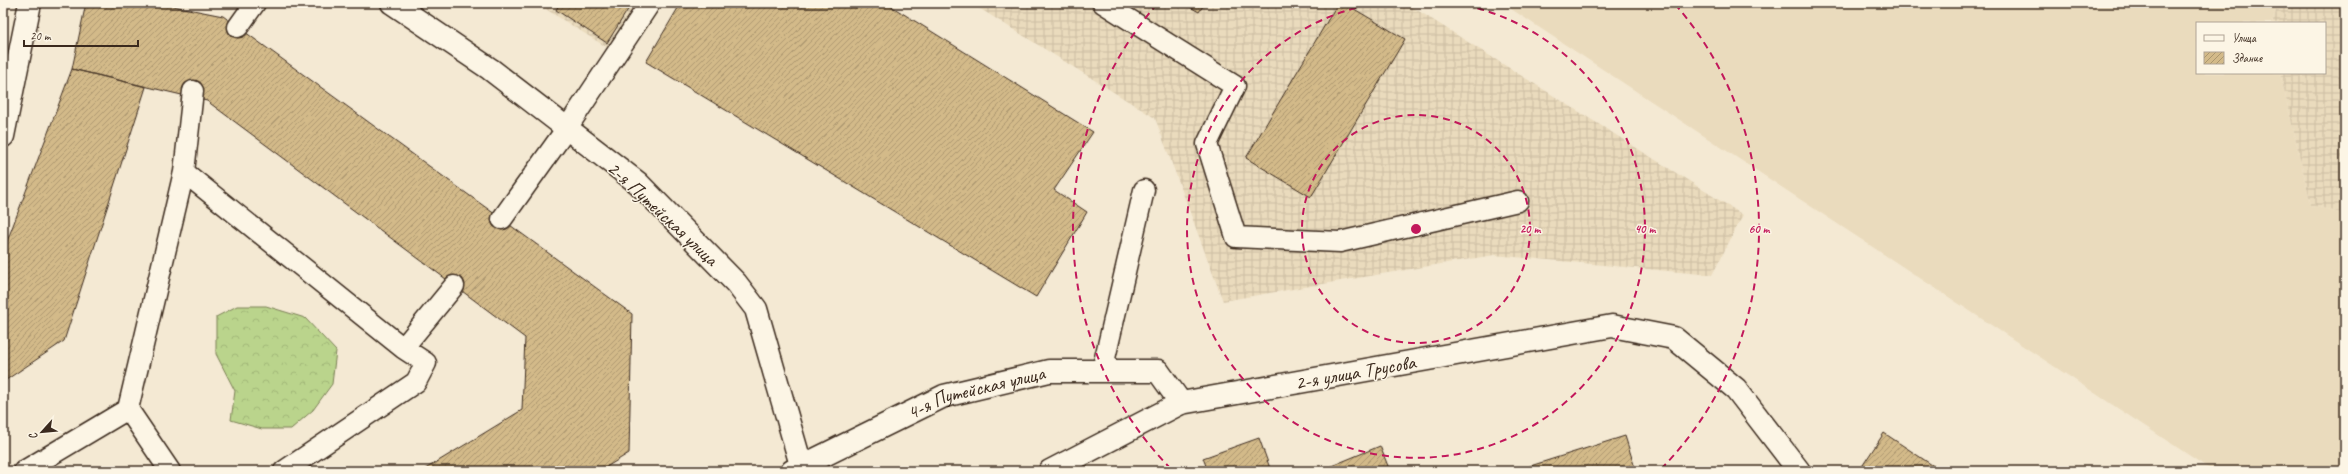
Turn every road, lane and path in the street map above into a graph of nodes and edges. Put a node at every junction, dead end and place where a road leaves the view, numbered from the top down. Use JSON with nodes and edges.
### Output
{"nodes":[{"id":1,"x":30,"y":3,"type":"edge"},
{"id":2,"x":255,"y":3,"type":"edge"},
{"id":3,"x":392,"y":3,"type":"edge"},
{"id":4,"x":650,"y":3,"type":"edge"},
{"id":5,"x":1103,"y":3,"type":"edge"},
{"id":6,"x":238,"y":27,"type":"dead end"},
{"id":7,"x":193,"y":91,"type":"dead end"},
{"id":8,"x":567,"y":128,"type":"junction"},
{"id":9,"x":3,"y":136,"type":"edge"},
{"id":10,"x":184,"y":172,"type":"junction"},
{"id":11,"x":1144,"y":190,"type":"dead end"},
{"id":12,"x":1518,"y":201,"type":"dead end"},
{"id":13,"x":502,"y":219,"type":"dead end"},
{"id":14,"x":454,"y":286,"type":"dead end"},
{"id":15,"x":403,"y":348,"type":"junction"},
{"id":16,"x":1102,"y":371,"type":"junction"},
{"id":17,"x":1181,"y":403,"type":"junction"},
{"id":18,"x":128,"y":409,"type":"junction"},
{"id":19,"x":797,"y":468,"type":"edge"},
{"id":20,"x":24,"y":471,"type":"edge"},
{"id":21,"x":170,"y":471,"type":"edge"},
{"id":22,"x":284,"y":471,"type":"edge"},
{"id":23,"x":1050,"y":471,"type":"edge"},
{"id":24,"x":1799,"y":471,"type":"edge"}],
"edges":[{"from":1,"to":9,"type":"street"},
{"from":2,"to":6,"type":"lane"},
{"from":3,"to":8,"type":"street","name":"2-я Путейская улица"},
{"from":4,"to":8,"type":"lane"},
{"from":5,"to":12,"type":"lane"},
{"from":7,"to":10,"type":"lane"},
{"from":8,"to":13,"type":"lane"},
{"from":8,"to":19,"type":"street","name":"2-я Путейская улица"},
{"from":10,"to":15,"type":"lane"},
{"from":10,"to":18,"type":"lane"},
{"from":11,"to":16,"type":"lane"},
{"from":14,"to":15,"type":"lane"},
{"from":15,"to":22,"type":"lane"},
{"from":16,"to":17,"type":"street","name":"4-я Путейская улица"},
{"from":16,"to":19,"type":"street","name":"4-я Путейская улица"},
{"from":17,"to":23,"type":"street","name":"2-я улица Трусова"},
{"from":17,"to":24,"type":"street","name":"2-я улица Трусова"},
{"from":18,"to":20,"type":"lane"},
{"from":18,"to":21,"type":"lane"}]}
